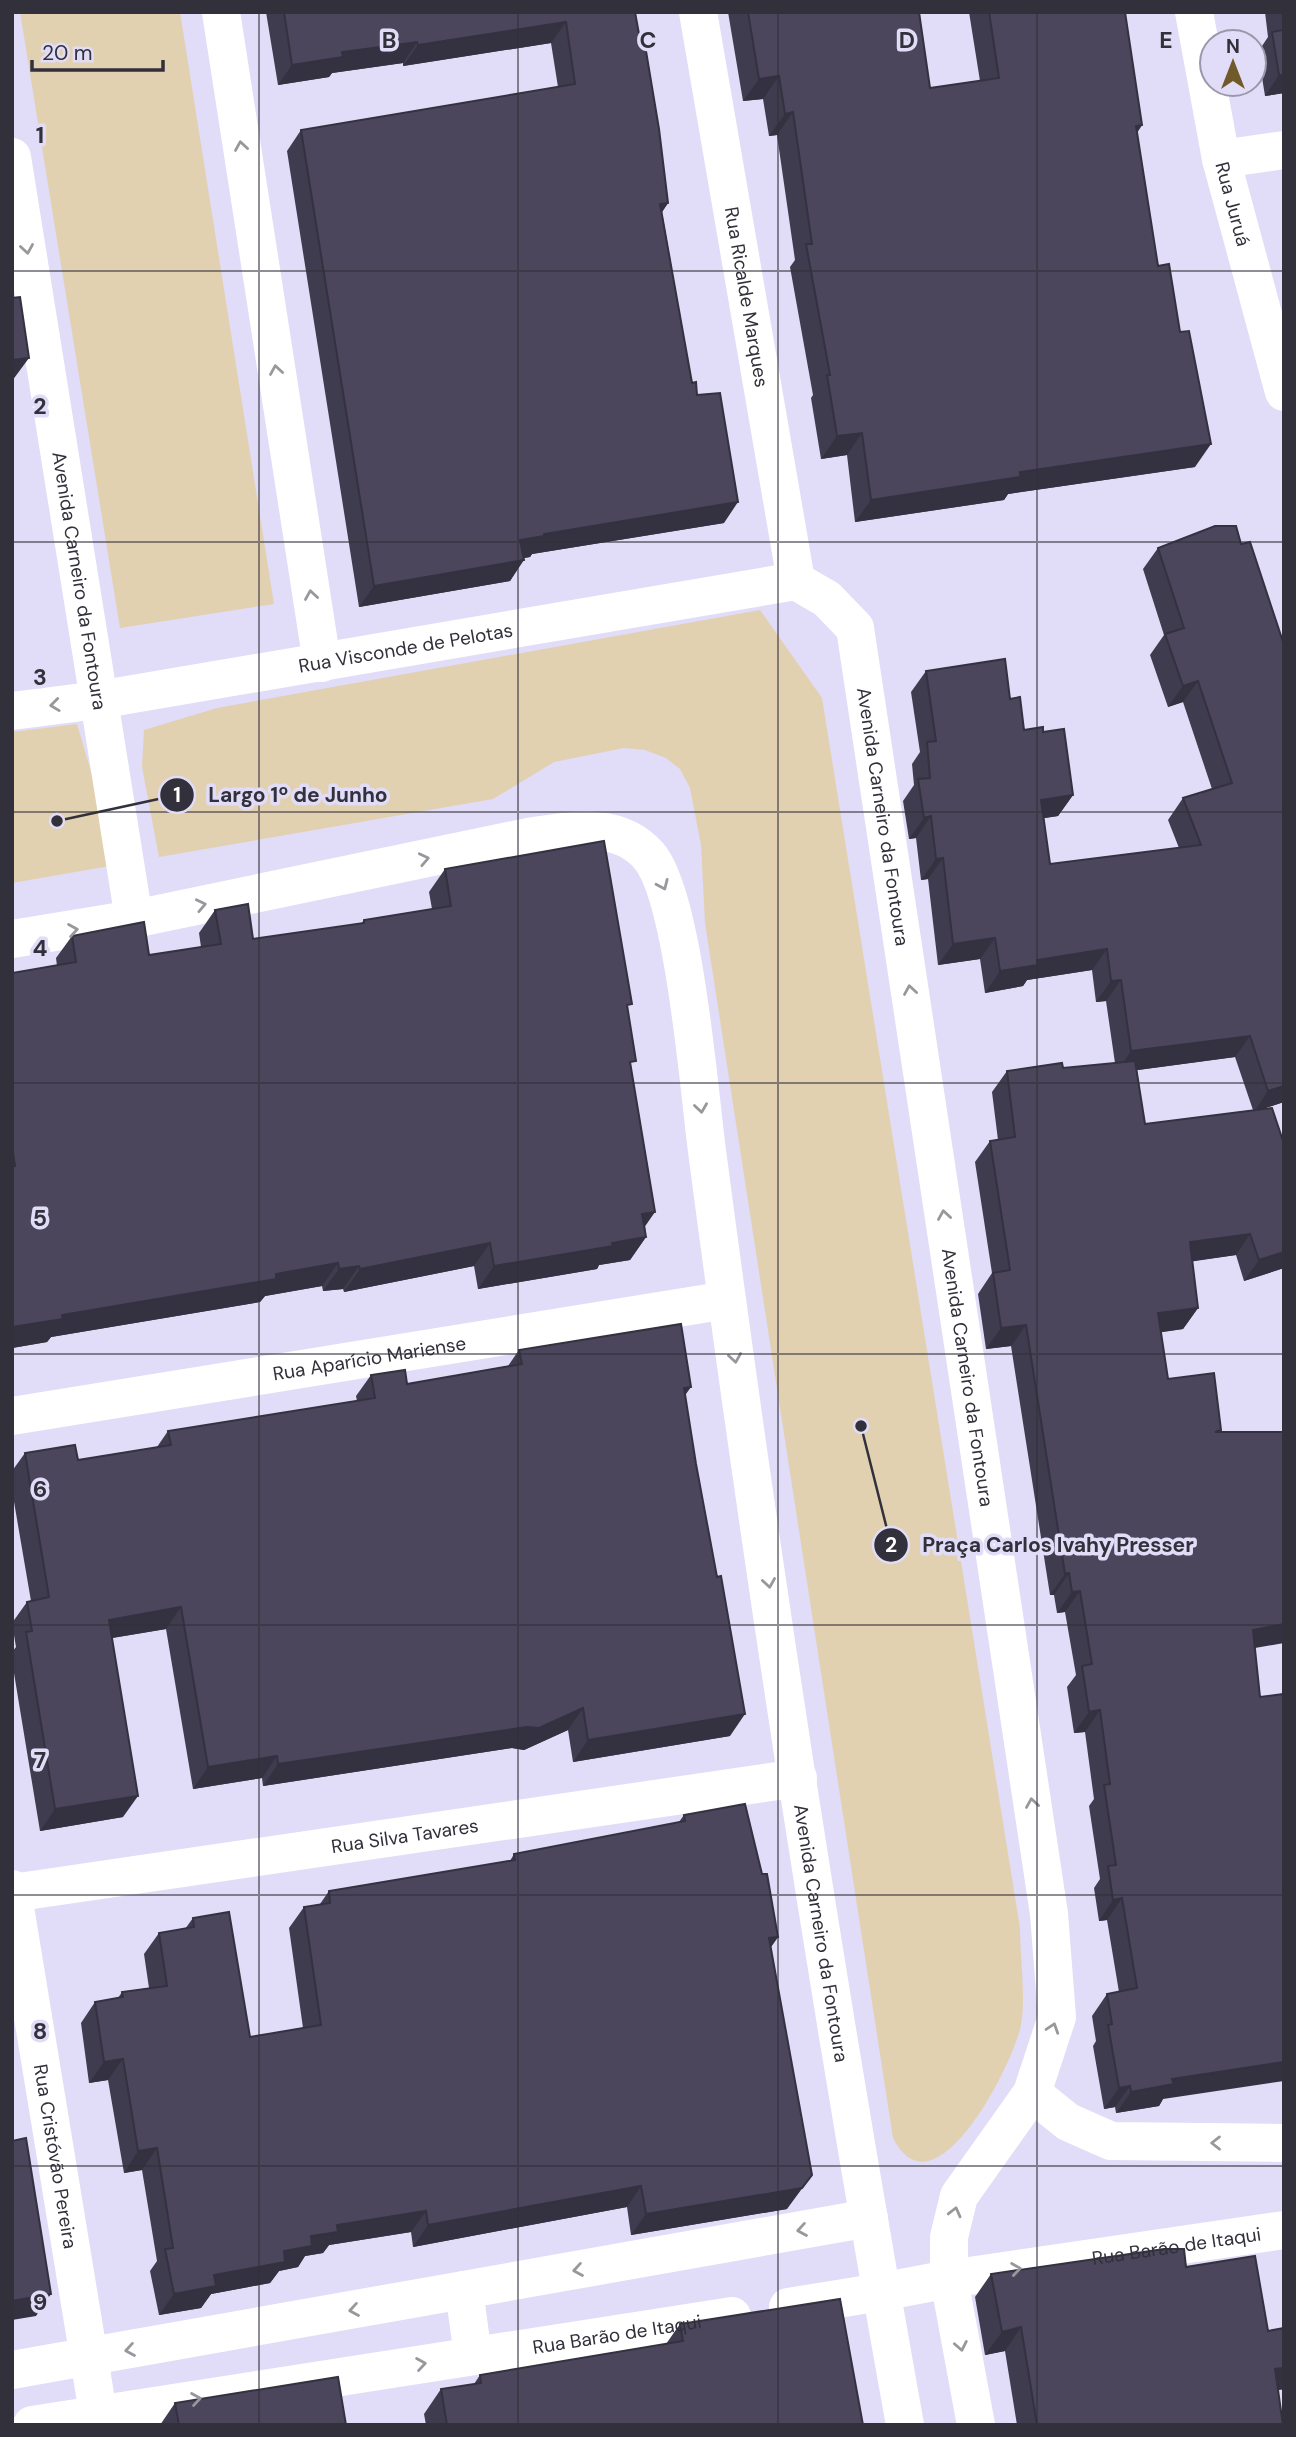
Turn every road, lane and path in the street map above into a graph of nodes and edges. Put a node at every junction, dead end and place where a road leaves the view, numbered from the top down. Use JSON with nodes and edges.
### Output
{"nodes":[{"id":1,"x":221,"y":12,"type":"edge"},
{"id":2,"x":698,"y":12,"type":"edge"},
{"id":3,"x":1194,"y":12,"type":"edge"},
{"id":4,"x":1284,"y":150,"type":"edge"},
{"id":5,"x":12,"y":157,"type":"edge"},
{"id":6,"x":1221,"y":159,"type":"junction"},
{"id":7,"x":1284,"y":392,"type":"edge"},
{"id":8,"x":796,"y":581,"type":"junction"},
{"id":9,"x":322,"y":663,"type":"junction"},
{"id":10,"x":98,"y":700,"type":"junction"},
{"id":11,"x":12,"y":711,"type":"edge"},
{"id":12,"x":134,"y":919,"type":"junction"},
{"id":13,"x":12,"y":939,"type":"edge"},
{"id":14,"x":727,"y":1300,"type":"junction"},
{"id":15,"x":12,"y":1416,"type":"edge"},
{"id":16,"x":798,"y":1779,"type":"junction"},
{"id":17,"x":12,"y":1892,"type":"edge"},
{"id":18,"x":1032,"y":2093,"type":"junction"},
{"id":19,"x":1284,"y":2143,"type":"edge"},
{"id":20,"x":869,"y":2218,"type":"junction"},
{"id":21,"x":1284,"y":2230,"type":"edge"},
{"id":22,"x":949,"y":2279,"type":"junction"},
{"id":23,"x":464,"y":2290,"type":"junction"},
{"id":24,"x":881,"y":2292,"type":"junction"},
{"id":25,"x":474,"y":2356,"type":"junction"},
{"id":26,"x":89,"y":2357,"type":"junction"},
{"id":27,"x":12,"y":2370,"type":"edge"},
{"id":28,"x":99,"y":2420,"type":"edge"},
{"id":29,"x":32,"y":2425,"type":"edge"},
{"id":30,"x":905,"y":2425,"type":"edge"},
{"id":31,"x":976,"y":2425,"type":"edge"}],
"edges":[{"from":9,"to":1,"type":"main road","one_way":true},
{"from":2,"to":8,"type":"main road","name":"Rua Ricalde Marques"},
{"from":3,"to":6,"type":"main road","name":"Rua Juruá"},
{"from":4,"to":6,"type":"main road"},
{"from":5,"to":10,"type":"main road","name":"Avenida Carneiro da Fontoura","one_way":true},
{"from":6,"to":7,"type":"main road","name":"Rua Juruá"},
{"from":8,"to":9,"type":"main road","name":"Rua Visconde de Pelotas"},
{"from":18,"to":8,"type":"main road","name":"Avenida Carneiro da Fontoura","one_way":true},
{"from":9,"to":10,"type":"main road","name":"Rua Visconde de Pelotas"},
{"from":10,"to":11,"type":"main road","name":"Rua Visconde de Pelotas","one_way":true},
{"from":10,"to":12,"type":"main road","name":"Avenida Carneiro da Fontoura"},
{"from":13,"to":12,"type":"main road","one_way":true},
{"from":12,"to":14,"type":"main road","name":"Avenida Carneiro da Fontoura","one_way":true},
{"from":14,"to":15,"type":"main road","name":"Rua Aparício Mariense"},
{"from":14,"to":16,"type":"main road","name":"Avenida Carneiro da Fontoura","one_way":true},
{"from":16,"to":17,"type":"main road","name":"Rua Silva Tavares"},
{"from":16,"to":20,"type":"main road","name":"Avenida Carneiro da Fontoura"},
{"from":17,"to":26,"type":"main road","name":"Rua Cristóvão Pereira"},
{"from":19,"to":18,"type":"main road","one_way":true},
{"from":22,"to":18,"type":"main road","name":"Avenida Carneiro da Fontoura","one_way":true},
{"from":20,"to":23,"type":"main road","one_way":true},
{"from":20,"to":24,"type":"main road","name":"Avenida Carneiro da Fontoura"},
{"from":22,"to":21,"type":"main road","name":"Rua Barão de Itaqui","one_way":true},
{"from":22,"to":24,"type":"main road","name":"Rua Barão de Itaqui"},
{"from":22,"to":31,"type":"main road","name":"Avenida Carneiro da Fontoura","one_way":true},
{"from":23,"to":25,"type":"main road"},
{"from":23,"to":26,"type":"main road","one_way":true},
{"from":24,"to":25,"type":"main road","name":"Rua Barão de Itaqui"},
{"from":24,"to":30,"type":"main road","name":"Avenida Carneiro da Fontoura"},
{"from":28,"to":25,"type":"main road","name":"Rua Barão de Itaqui","one_way":true},
{"from":26,"to":27,"type":"main road"},
{"from":26,"to":28,"type":"main road","name":"Rua Cristóvão Pereira"},
{"from":28,"to":29,"type":"main road","name":"Rua Barão de Itaqui"}]}
